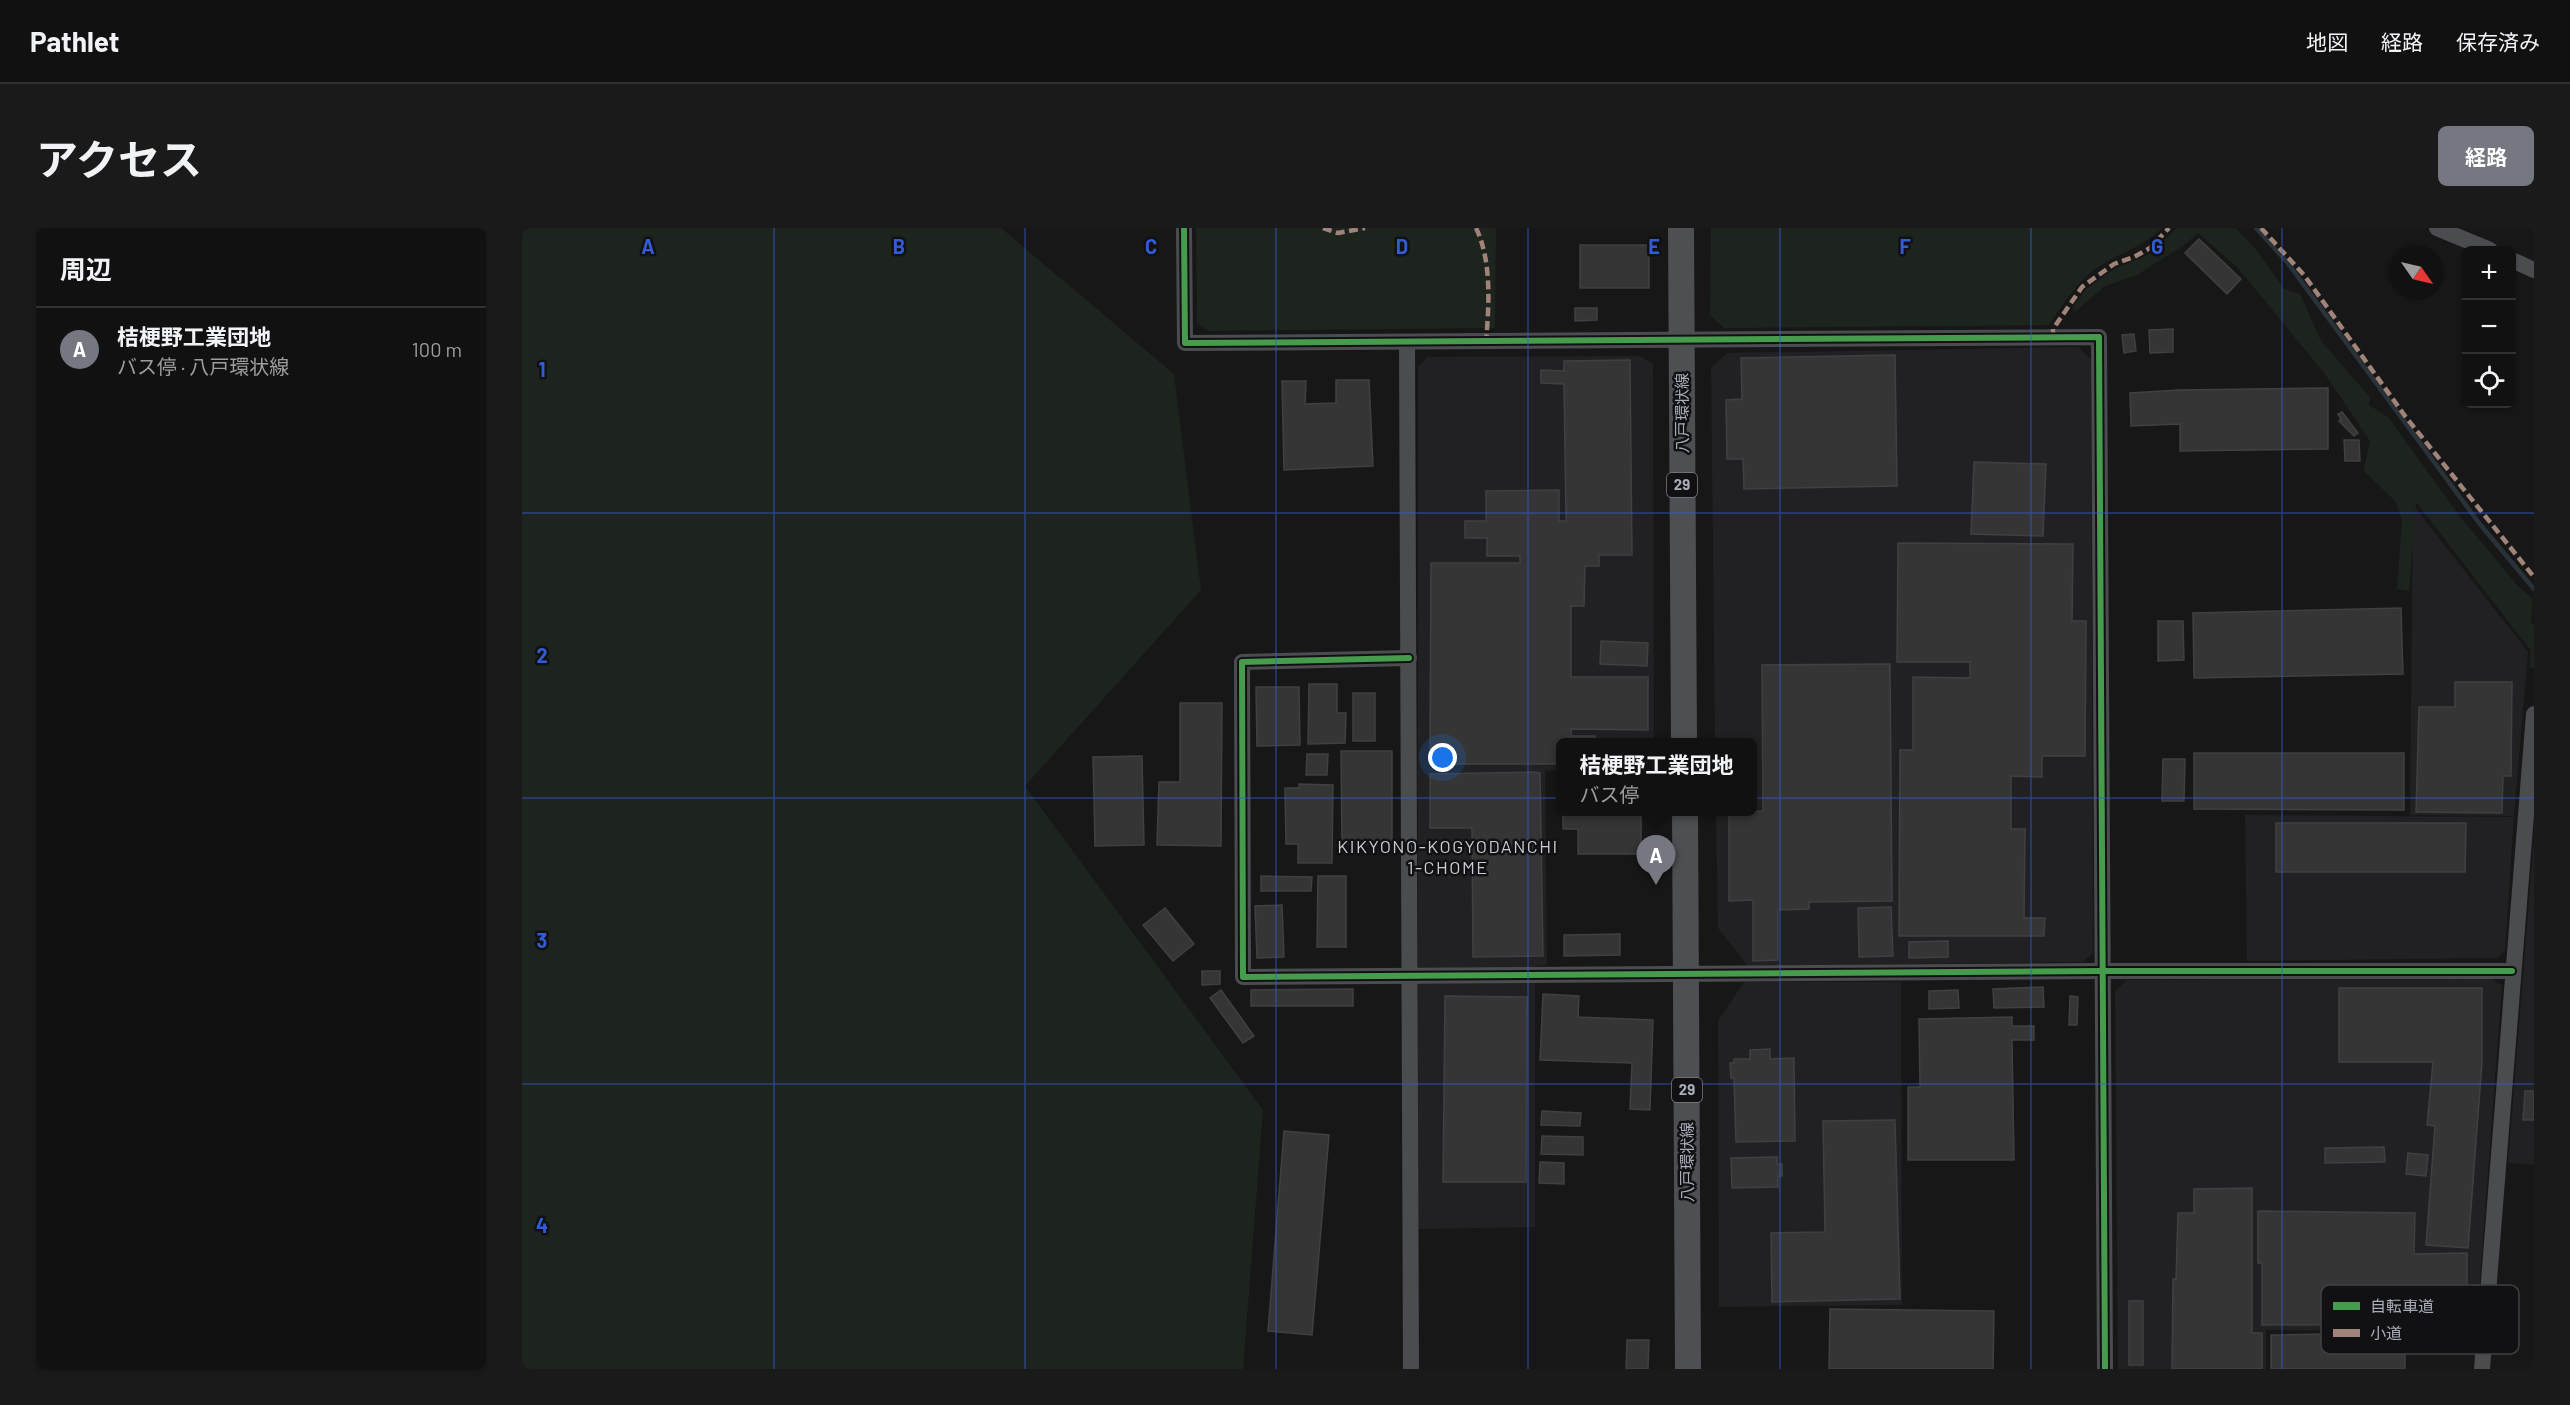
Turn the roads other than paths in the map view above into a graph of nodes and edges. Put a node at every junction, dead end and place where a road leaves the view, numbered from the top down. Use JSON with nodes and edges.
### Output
{"nodes":[{"id":1,"x":1184,"y":228,"type":"edge"},
{"id":2,"x":1681,"y":228,"type":"edge"},
{"id":3,"x":2438,"y":228,"type":"edge"},
{"id":4,"x":2481,"y":246,"type":"edge"},
{"id":5,"x":2516,"y":262,"type":"edge"},
{"id":6,"x":2534,"y":270,"type":"edge"},
{"id":7,"x":1681,"y":340,"type":"junction"},
{"id":8,"x":1407,"y":343,"type":"junction"},
{"id":9,"x":1409,"y":658,"type":"junction"},
{"id":10,"x":2534,"y":714,"type":"edge"},
{"id":11,"x":1684,"y":738,"type":"edge"},
{"id":12,"x":1685,"y":816,"type":"edge"},
{"id":13,"x":2103,"y":971,"type":"junction"},
{"id":14,"x":2512,"y":971,"type":"junction"},
{"id":15,"x":1686,"y":973,"type":"junction"},
{"id":16,"x":1410,"y":977,"type":"junction"},
{"id":17,"x":2488,"y":1285,"type":"edge"},
{"id":18,"x":2483,"y":1354,"type":"edge"},
{"id":19,"x":1411,"y":1369,"type":"edge"},
{"id":20,"x":1688,"y":1369,"type":"edge"},
{"id":21,"x":2105,"y":1369,"type":"edge"},
{"id":22,"x":2482,"y":1369,"type":"edge"}],
"edges":[{"from":1,"to":8,"type":"street"},
{"from":2,"to":7,"type":"main road","name":"八戸環状線","number":"29"},
{"from":3,"to":4,"type":"street"},
{"from":5,"to":6,"type":"street"},
{"from":7,"to":8,"type":"street"},
{"from":7,"to":11,"type":"main road","name":"八戸環状線","number":"29"},
{"from":7,"to":13,"type":"street"},
{"from":8,"to":9,"type":"street"},
{"from":9,"to":16,"type":"street"},
{"from":9,"to":16,"type":"street"},
{"from":10,"to":14,"type":"street"},
{"from":12,"to":15,"type":"main road","name":"八戸環状線","number":"29"},
{"from":13,"to":14,"type":"street"},
{"from":13,"to":15,"type":"street"},
{"from":13,"to":21,"type":"street"},
{"from":14,"to":17,"type":"street"},
{"from":15,"to":16,"type":"street"},
{"from":15,"to":20,"type":"main road","name":"八戸環状線","number":"29"},
{"from":16,"to":19,"type":"street"},
{"from":18,"to":22,"type":"street"}]}
